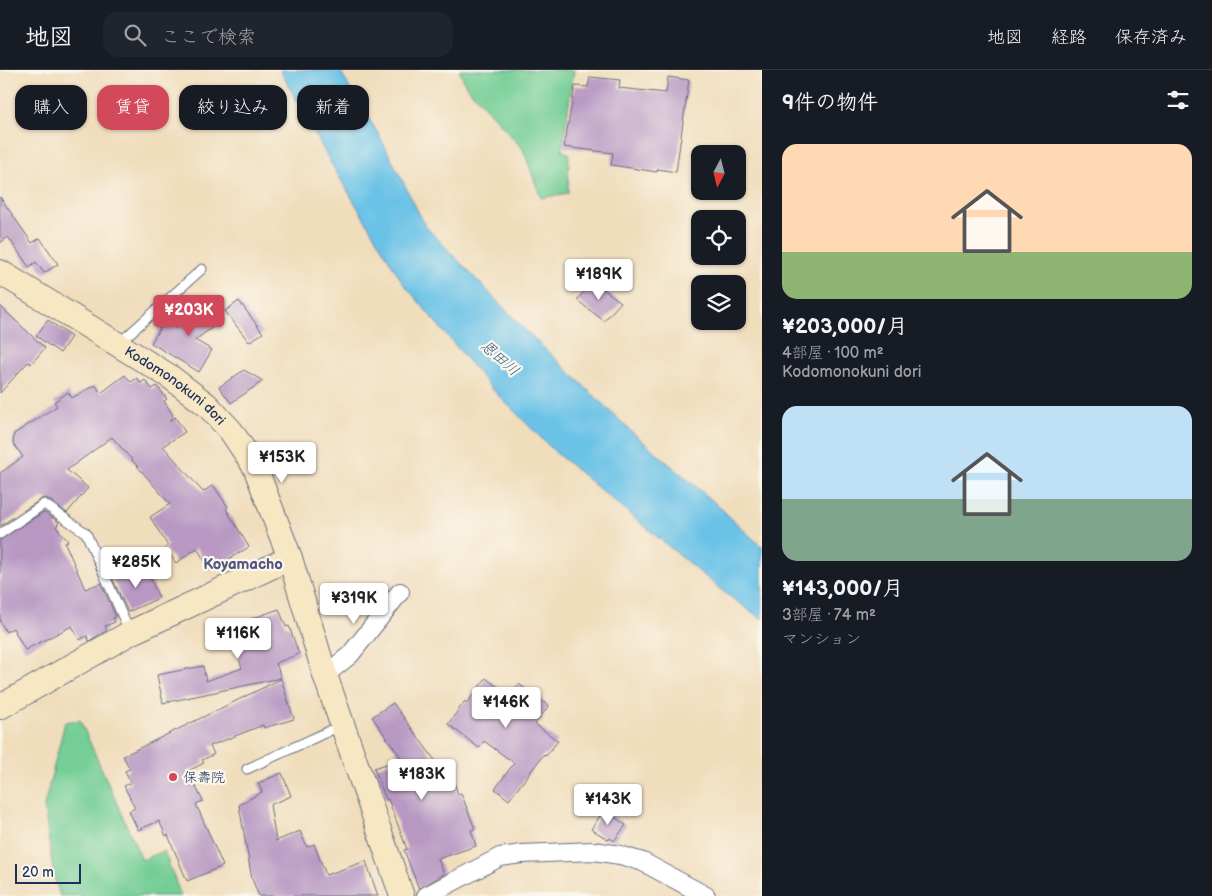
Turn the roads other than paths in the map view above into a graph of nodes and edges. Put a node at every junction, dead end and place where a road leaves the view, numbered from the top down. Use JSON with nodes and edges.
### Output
{"nodes":[{"id":1,"x":202,"y":269,"type":"dead end"},
{"id":2,"x":0,"y":272,"type":"edge"},
{"id":3,"x":118,"y":344,"type":"junction"},
{"id":4,"x":0,"y":534,"type":"edge"},
{"id":5,"x":290,"y":558,"type":"junction"},
{"id":6,"x":400,"y":592,"type":"dead end"},
{"id":7,"x":130,"y":633,"type":"junction"},
{"id":8,"x":325,"y":675,"type":"junction"},
{"id":9,"x":0,"y":707,"type":"edge"},
{"id":10,"x":342,"y":725,"type":"junction"},
{"id":11,"x":247,"y":768,"type":"dead end"},
{"id":12,"x":402,"y":896,"type":"edge"},
{"id":13,"x":426,"y":896,"type":"edge"},
{"id":14,"x":706,"y":896,"type":"edge"}],
"edges":[{"from":1,"to":3,"type":"lane"},
{"from":2,"to":3,"type":"main road","name":"Kodomonokuni dori"},
{"from":3,"to":5,"type":"main road","name":"Kodomonokuni dori"},
{"from":4,"to":7,"type":"lane"},
{"from":5,"to":7,"type":"main road"},
{"from":5,"to":8,"type":"main road","name":"Kodomonokuni dori"},
{"from":6,"to":8,"type":"street"},
{"from":7,"to":9,"type":"main road"},
{"from":8,"to":10,"type":"main road","name":"Kodomonokuni dori"},
{"from":10,"to":11,"type":"lane"},
{"from":10,"to":12,"type":"main road","name":"Kodomonokuni dori"},
{"from":13,"to":14,"type":"street"}]}
